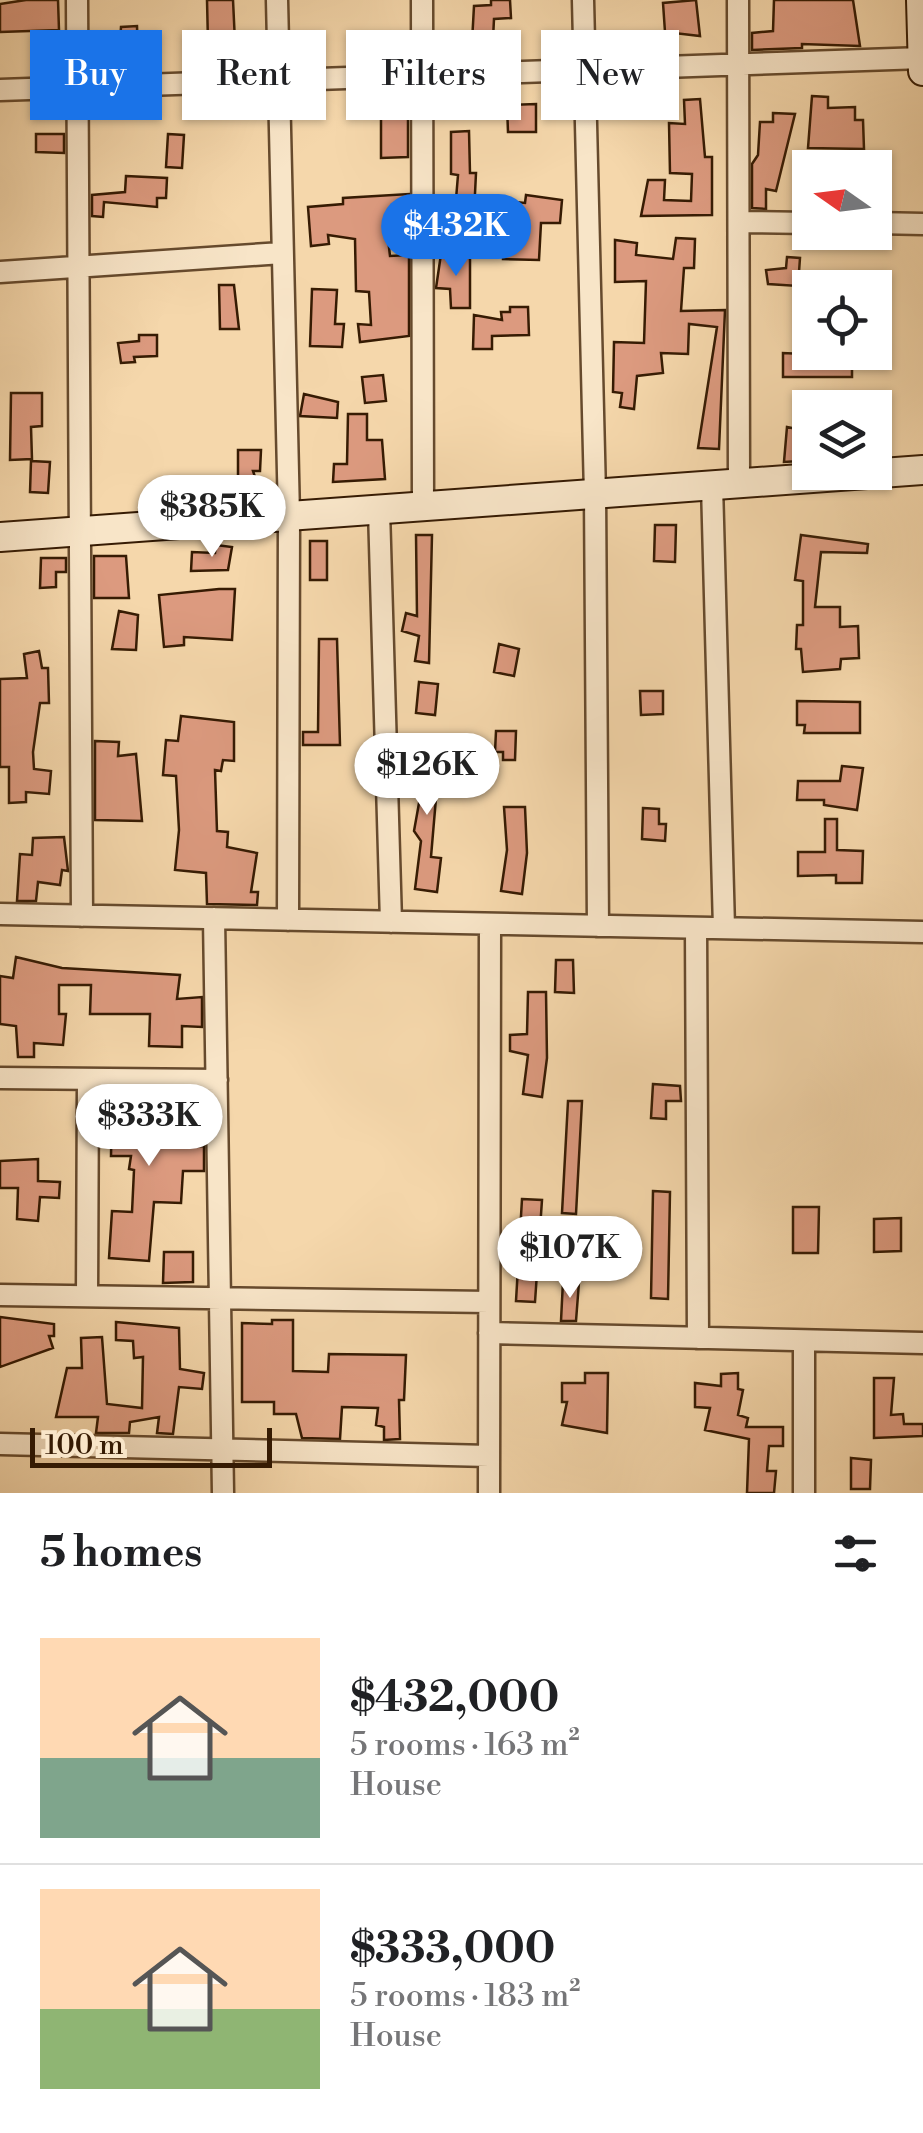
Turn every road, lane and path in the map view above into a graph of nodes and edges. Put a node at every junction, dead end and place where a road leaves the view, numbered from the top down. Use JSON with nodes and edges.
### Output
{"nodes":[{"id":1,"x":77,"y":0,"type":"edge"},
{"id":2,"x":277,"y":0,"type":"edge"},
{"id":3,"x":422,"y":0,"type":"edge"},
{"id":4,"x":583,"y":0,"type":"edge"},
{"id":5,"x":738,"y":0,"type":"edge"},
{"id":6,"x":921,"y":0,"type":"edge"},
{"id":7,"x":77,"y":30,"type":"edge"},
{"id":8,"x":277,"y":30,"type":"edge"},
{"id":9,"x":422,"y":30,"type":"edge"},
{"id":10,"x":584,"y":30,"type":"edge"},
{"id":11,"x":923,"y":58,"type":"edge"},
{"id":12,"x":738,"y":64,"type":"junction"},
{"id":13,"x":679,"y":66,"type":"edge"},
{"id":14,"x":923,"y":71,"type":"edge"},
{"id":15,"x":30,"y":89,"type":"edge"},
{"id":16,"x":0,"y":90,"type":"edge"},
{"id":17,"x":77,"y":120,"type":"edge"},
{"id":18,"x":279,"y":120,"type":"edge"},
{"id":19,"x":421,"y":120,"type":"edge"},
{"id":20,"x":586,"y":120,"type":"edge"},
{"id":21,"x":739,"y":222,"type":"junction"},
{"id":22,"x":792,"y":222,"type":"edge"},
{"id":23,"x":892,"y":223,"type":"edge"},
{"id":24,"x":923,"y":224,"type":"edge"},
{"id":25,"x":282,"y":253,"type":"junction"},
{"id":26,"x":77,"y":269,"type":"junction"},
{"id":27,"x":0,"y":272,"type":"edge"},
{"id":28,"x":923,"y":470,"type":"edge"},
{"id":29,"x":725,"y":484,"type":"junction"},
{"id":30,"x":595,"y":494,"type":"junction"},
{"id":31,"x":423,"y":506,"type":"junction"},
{"id":32,"x":379,"y":510,"type":"junction"},
{"id":33,"x":289,"y":516,"type":"junction"},
{"id":34,"x":78,"y":532,"type":"junction"},
{"id":35,"x":0,"y":537,"type":"edge"},
{"id":36,"x":0,"y":914,"type":"edge"},
{"id":37,"x":82,"y":916,"type":"junction"},
{"id":38,"x":214,"y":918,"type":"junction"},
{"id":39,"x":288,"y":920,"type":"junction"},
{"id":40,"x":391,"y":922,"type":"junction"},
{"id":41,"x":490,"y":924,"type":"junction"},
{"id":42,"x":598,"y":926,"type":"junction"},
{"id":43,"x":696,"y":928,"type":"junction"},
{"id":44,"x":724,"y":928,"type":"junction"},
{"id":45,"x":923,"y":932,"type":"edge"},
{"id":46,"x":0,"y":1078,"type":"edge"},
{"id":47,"x":88,"y":1079,"type":"junction"},
{"id":48,"x":217,"y":1080,"type":"junction"},
{"id":49,"x":0,"y":1294,"type":"edge"},
{"id":50,"x":86,"y":1296,"type":"junction"},
{"id":51,"x":221,"y":1298,"type":"junction"},
{"id":52,"x":490,"y":1302,"type":"junction"},
{"id":53,"x":489,"y":1333,"type":"junction"},
{"id":54,"x":698,"y":1338,"type":"junction"},
{"id":55,"x":804,"y":1340,"type":"junction"},
{"id":56,"x":923,"y":1344,"type":"edge"},
{"id":57,"x":0,"y":1444,"type":"edge"},
{"id":58,"x":222,"y":1450,"type":"junction"},
{"id":59,"x":489,"y":1456,"type":"junction"},
{"id":60,"x":223,"y":1493,"type":"edge"},
{"id":61,"x":489,"y":1493,"type":"edge"},
{"id":62,"x":804,"y":1493,"type":"edge"}],
"edges":[{"from":1,"to":7,"type":"street"},
{"from":2,"to":8,"type":"street"},
{"from":3,"to":9,"type":"street"},
{"from":4,"to":10,"type":"street"},
{"from":5,"to":12,"type":"street"},
{"from":6,"to":11,"type":"main road"},
{"from":11,"to":12,"type":"street"},
{"from":11,"to":14,"type":"main road"},
{"from":12,"to":13,"type":"street"},
{"from":12,"to":21,"type":"street"},
{"from":15,"to":16,"type":"street"},
{"from":17,"to":26,"type":"street"},
{"from":18,"to":25,"type":"street"},
{"from":19,"to":31,"type":"street"},
{"from":20,"to":30,"type":"street"},
{"from":21,"to":22,"type":"street"},
{"from":21,"to":29,"type":"street"},
{"from":23,"to":24,"type":"street"},
{"from":25,"to":26,"type":"street"},
{"from":25,"to":33,"type":"street"},
{"from":26,"to":27,"type":"street"},
{"from":26,"to":34,"type":"street"},
{"from":28,"to":29,"type":"main road"},
{"from":29,"to":30,"type":"main road"},
{"from":29,"to":44,"type":"street"},
{"from":30,"to":31,"type":"main road"},
{"from":30,"to":42,"type":"street"},
{"from":31,"to":32,"type":"main road"},
{"from":32,"to":33,"type":"main road"},
{"from":32,"to":40,"type":"street"},
{"from":33,"to":34,"type":"main road"},
{"from":33,"to":39,"type":"street"},
{"from":34,"to":35,"type":"main road"},
{"from":34,"to":37,"type":"street"},
{"from":36,"to":37,"type":"street"},
{"from":37,"to":38,"type":"street"},
{"from":38,"to":39,"type":"street"},
{"from":38,"to":48,"type":"street"},
{"from":39,"to":40,"type":"street"},
{"from":40,"to":41,"type":"street"},
{"from":41,"to":42,"type":"street"},
{"from":41,"to":52,"type":"street"},
{"from":42,"to":43,"type":"street"},
{"from":43,"to":44,"type":"street"},
{"from":43,"to":54,"type":"street"},
{"from":44,"to":45,"type":"street"},
{"from":46,"to":47,"type":"street"},
{"from":47,"to":48,"type":"street"},
{"from":47,"to":50,"type":"street"},
{"from":48,"to":51,"type":"street"},
{"from":49,"to":50,"type":"street"},
{"from":50,"to":51,"type":"street"},
{"from":51,"to":52,"type":"street"},
{"from":51,"to":58,"type":"street"},
{"from":52,"to":53,"type":"street"},
{"from":53,"to":54,"type":"street"},
{"from":53,"to":59,"type":"street"},
{"from":54,"to":55,"type":"street"},
{"from":55,"to":56,"type":"street"},
{"from":55,"to":62,"type":"street"},
{"from":57,"to":58,"type":"street"},
{"from":58,"to":59,"type":"street"},
{"from":58,"to":60,"type":"street"},
{"from":59,"to":61,"type":"street"}]}
